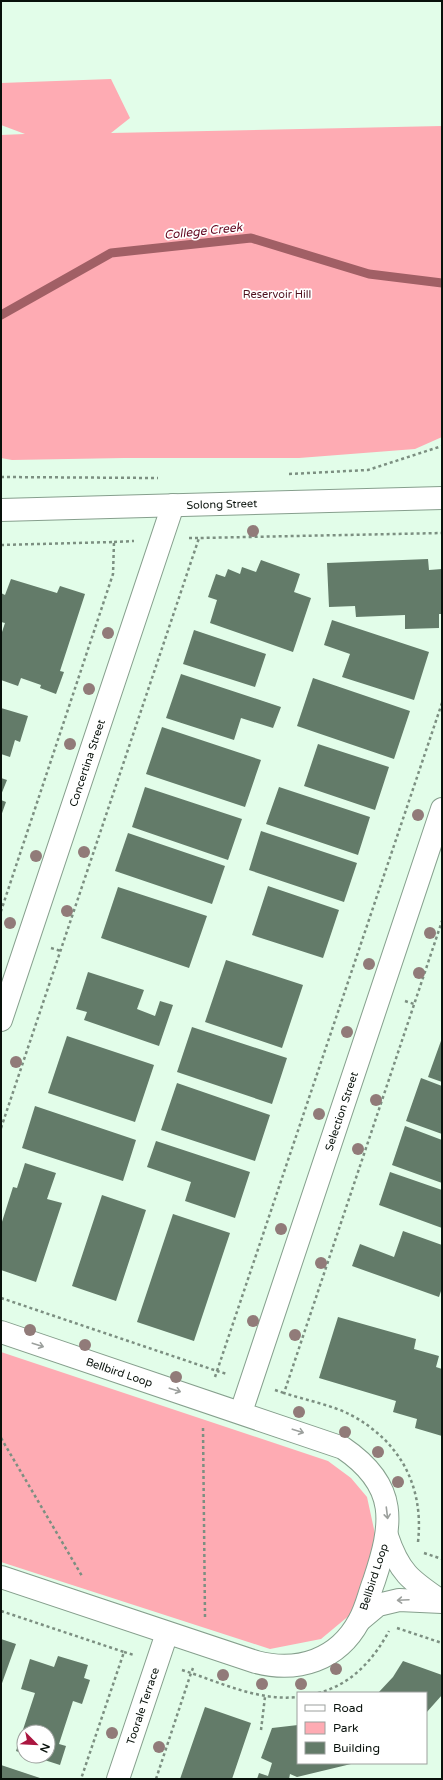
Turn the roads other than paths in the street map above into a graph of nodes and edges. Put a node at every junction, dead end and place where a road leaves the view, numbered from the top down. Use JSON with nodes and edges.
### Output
{"nodes":[{"id":1,"x":442,"y":498,"type":"edge"},
{"id":2,"x":173,"y":505,"type":"junction"},
{"id":3,"x":1,"y":510,"type":"edge"},
{"id":4,"x":442,"y":809,"type":"edge"},
{"id":5,"x":1,"y":1020,"type":"edge"},
{"id":6,"x":1,"y":1332,"type":"edge"},
{"id":7,"x":241,"y":1412,"type":"junction"},
{"id":8,"x":387,"y":1536,"type":"junction"},
{"id":9,"x":1,"y":1577,"type":"edge"},
{"id":10,"x":442,"y":1601,"type":"edge"},
{"id":11,"x":360,"y":1620,"type":"junction"},
{"id":12,"x":168,"y":1633,"type":"junction"},
{"id":13,"x":118,"y":1779,"type":"edge"}],
"edges":[{"from":1,"to":2,"type":"street","name":"Solong Street"},
{"from":2,"to":3,"type":"street","name":"Solong Street"},
{"from":2,"to":5,"type":"street","name":"Concertina Street"},
{"from":4,"to":7,"type":"street","name":"Selection Street"},
{"from":6,"to":7,"type":"street","name":"Bellbird Loop","one_way":true},
{"from":7,"to":8,"type":"street","name":"Bellbird Loop","one_way":true},
{"from":8,"to":10,"type":"street"},
{"from":8,"to":11,"type":"street","name":"Bellbird Loop"},
{"from":9,"to":12,"type":"street","name":"Bellbird Loop"},
{"from":10,"to":11,"type":"street","one_way":true},
{"from":11,"to":12,"type":"street","name":"Bellbird Loop"},
{"from":12,"to":13,"type":"street","name":"Toorale Terrace"}]}
